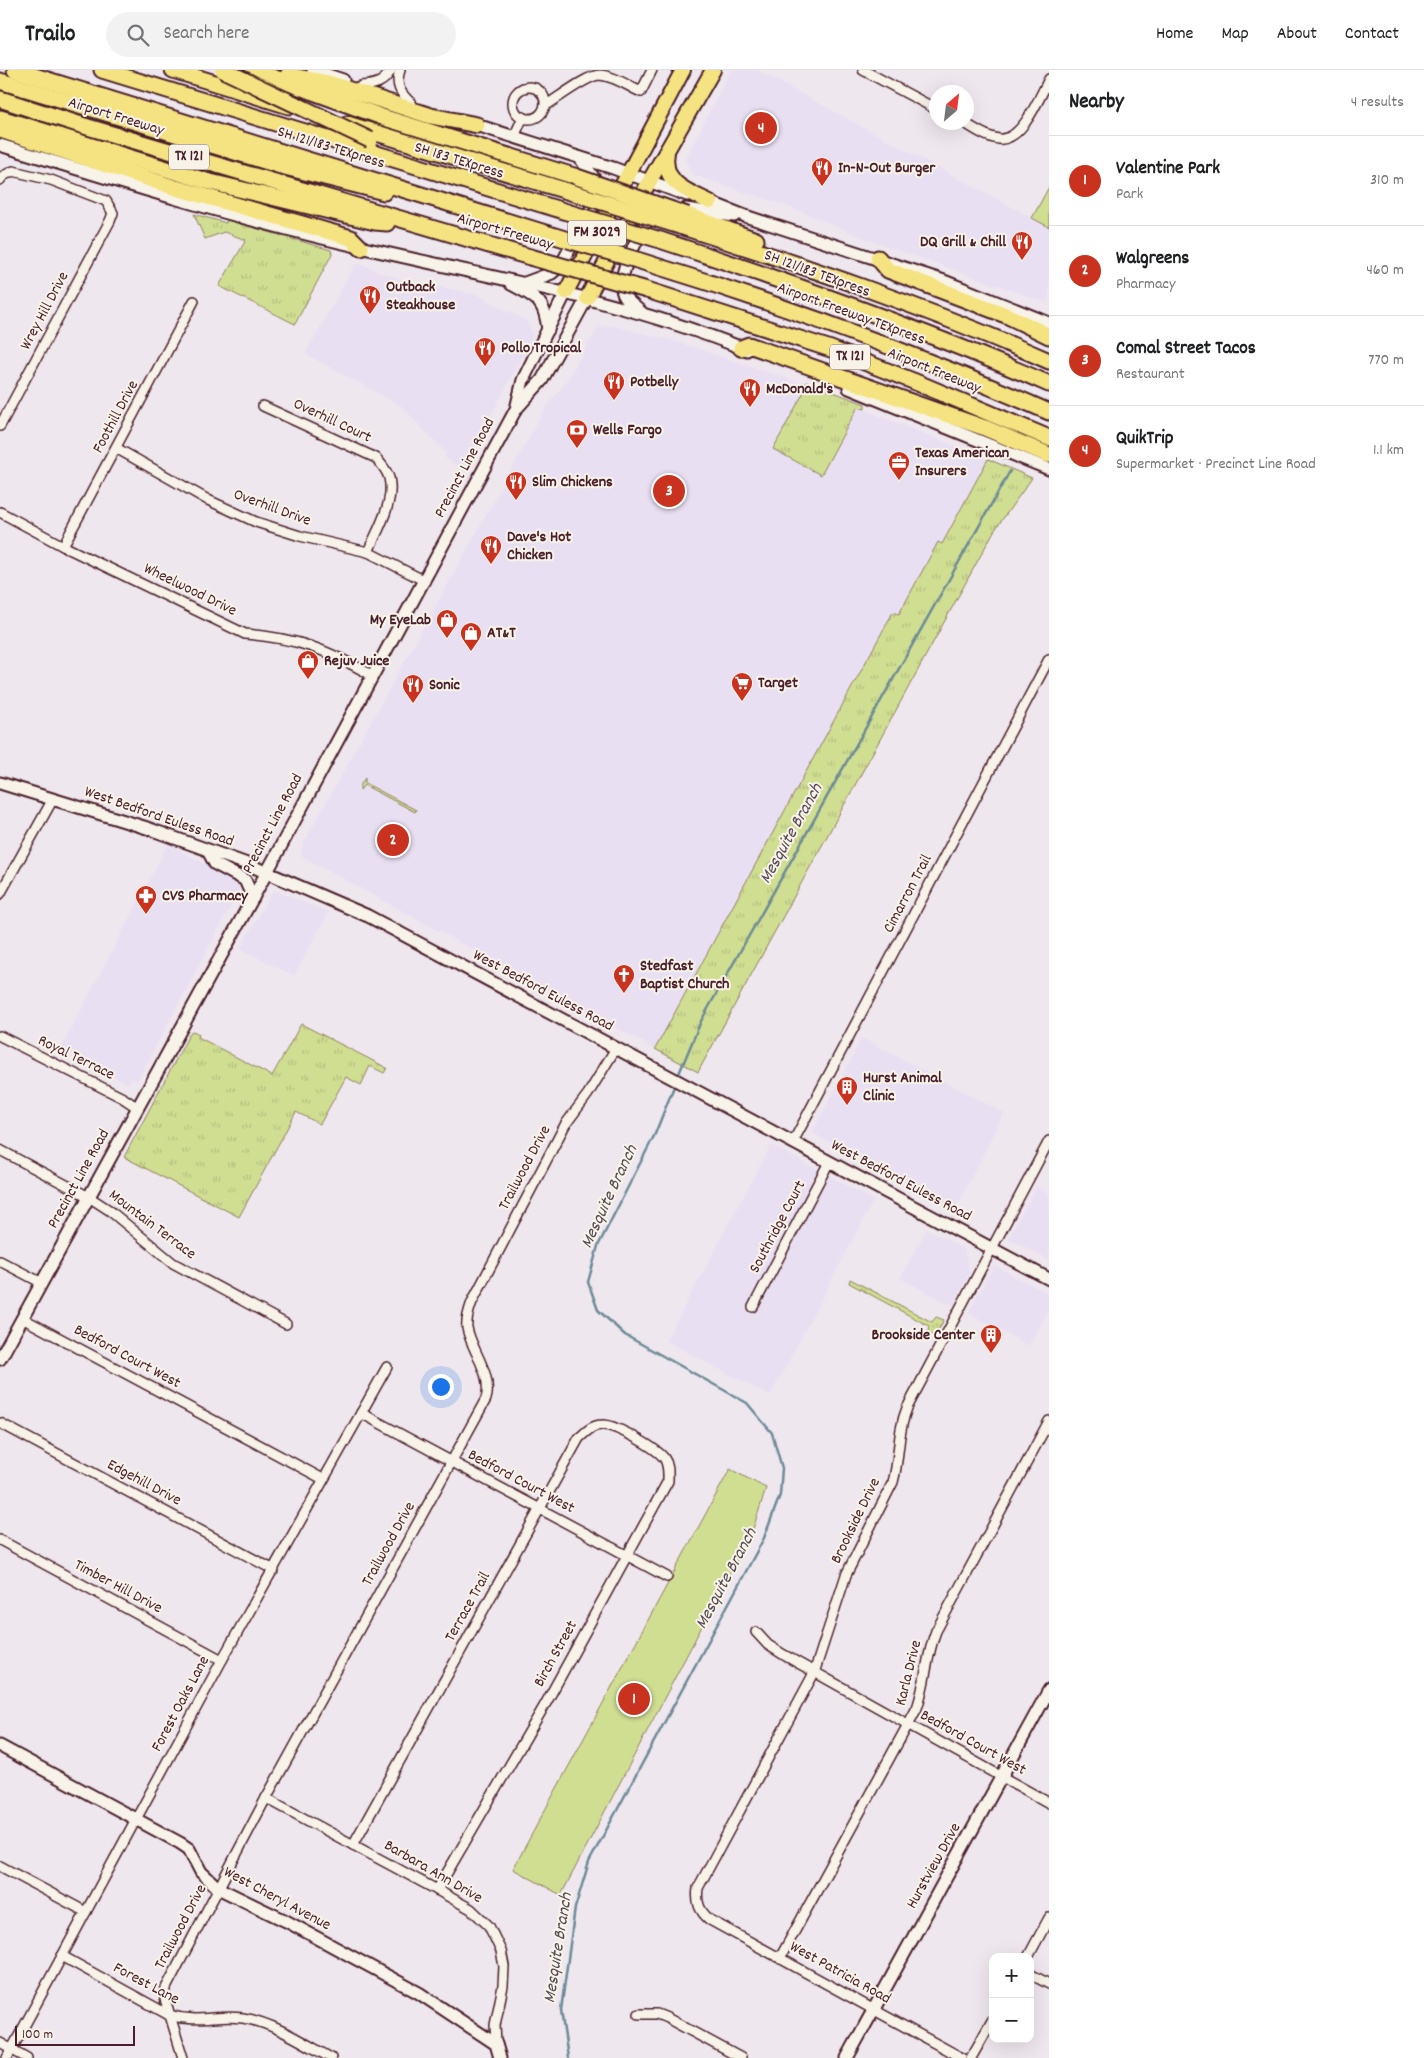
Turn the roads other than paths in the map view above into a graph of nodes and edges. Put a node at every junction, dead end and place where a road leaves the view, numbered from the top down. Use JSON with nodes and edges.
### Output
{"nodes":[{"id":1,"x":15,"y":70,"type":"edge"},
{"id":2,"x":102,"y":70,"type":"edge"},
{"id":3,"x":173,"y":70,"type":"edge"},
{"id":4,"x":223,"y":70,"type":"edge"},
{"id":5,"x":253,"y":70,"type":"edge"},
{"id":6,"x":260,"y":70,"type":"edge"},
{"id":7,"x":313,"y":70,"type":"edge"},
{"id":8,"x":391,"y":70,"type":"edge"},
{"id":9,"x":400,"y":70,"type":"edge"},
{"id":10,"x":652,"y":70,"type":"edge"},
{"id":11,"x":684,"y":70,"type":"edge"},
{"id":12,"x":713,"y":70,"type":"edge"},
{"id":13,"x":862,"y":70,"type":"edge"},
{"id":14,"x":1049,"y":79,"type":"edge"},
{"id":15,"x":0,"y":81,"type":"edge"},
{"id":16,"x":361,"y":86,"type":"junction"},
{"id":17,"x":0,"y":99,"type":"edge"},
{"id":18,"x":411,"y":103,"type":"junction"},
{"id":19,"x":929,"y":105,"type":"edge"},
{"id":20,"x":545,"y":106,"type":"junction"},
{"id":21,"x":523,"y":117,"type":"junction"},
{"id":22,"x":0,"y":118,"type":"edge"},
{"id":23,"x":477,"y":125,"type":"junction"},
{"id":24,"x":974,"y":127,"type":"edge"},
{"id":25,"x":0,"y":130,"type":"edge"},
{"id":26,"x":514,"y":137,"type":"junction"},
{"id":27,"x":341,"y":143,"type":"joint"},
{"id":28,"x":0,"y":145,"type":"edge"},
{"id":29,"x":667,"y":150,"type":"junction"},
{"id":30,"x":580,"y":158,"type":"junction"},
{"id":31,"x":627,"y":174,"type":"junction"},
{"id":32,"x":454,"y":178,"type":"junction"},
{"id":33,"x":0,"y":180,"type":"edge"},
{"id":34,"x":650,"y":182,"type":"junction"},
{"id":35,"x":710,"y":202,"type":"junction"},
{"id":36,"x":450,"y":203,"type":"junction"},
{"id":37,"x":567,"y":212,"type":"joint"},
{"id":38,"x":741,"y":214,"type":"junction"},
{"id":39,"x":684,"y":221,"type":"junction"},
{"id":40,"x":418,"y":225,"type":"junction"},
{"id":41,"x":361,"y":248,"type":"junction"},
{"id":42,"x":878,"y":258,"type":"junction"},
{"id":43,"x":637,"y":260,"type":"joint"},
{"id":44,"x":496,"y":276,"type":"junction"},
{"id":45,"x":525,"y":283,"type":"junction"},
{"id":46,"x":566,"y":292,"type":"junction"},
{"id":47,"x":587,"y":298,"type":"junction"},
{"id":48,"x":194,"y":302,"type":"dead end"},
{"id":49,"x":644,"y":315,"type":"junction"},
{"id":50,"x":1049,"y":323,"type":"edge"},
{"id":51,"x":548,"y":330,"type":"junction"},
{"id":52,"x":1049,"y":336,"type":"edge"},
{"id":53,"x":741,"y":348,"type":"junction"},
{"id":54,"x":1049,"y":361,"type":"edge"},
{"id":55,"x":1049,"y":384,"type":"edge"},
{"id":56,"x":264,"y":406,"type":"dead end"},
{"id":57,"x":516,"y":409,"type":"junction"},
{"id":58,"x":1049,"y":412,"type":"edge"},
{"id":59,"x":0,"y":426,"type":"edge"},
{"id":60,"x":1049,"y":438,"type":"edge"},
{"id":61,"x":116,"y":448,"type":"junction"},
{"id":62,"x":1049,"y":455,"type":"edge"},
{"id":63,"x":1049,"y":469,"type":"edge"},
{"id":64,"x":0,"y":512,"type":"edge"},
{"id":65,"x":63,"y":546,"type":"junction"},
{"id":66,"x":368,"y":552,"type":"junction"},
{"id":67,"x":425,"y":582,"type":"junction"},
{"id":68,"x":1049,"y":659,"type":"edge"},
{"id":69,"x":373,"y":676,"type":"junction"},
{"id":70,"x":0,"y":783,"type":"edge"},
{"id":71,"x":53,"y":799,"type":"junction"},
{"id":72,"x":208,"y":851,"type":"junction"},
{"id":73,"x":267,"y":872,"type":"junction"},
{"id":74,"x":0,"y":894,"type":"edge"},
{"id":75,"x":253,"y":898,"type":"junction"},
{"id":76,"x":0,"y":1036,"type":"edge"},
{"id":77,"x":616,"y":1048,"type":"junction"},
{"id":78,"x":138,"y":1108,"type":"junction"},
{"id":79,"x":1049,"y":1141,"type":"edge"},
{"id":80,"x":793,"y":1142,"type":"junction"},
{"id":81,"x":0,"y":1150,"type":"edge"},
{"id":82,"x":829,"y":1162,"type":"junction"},
{"id":83,"x":89,"y":1196,"type":"junction"},
{"id":84,"x":992,"y":1248,"type":"junction"},
{"id":85,"x":0,"y":1261,"type":"edge"},
{"id":86,"x":1049,"y":1279,"type":"edge"},
{"id":87,"x":42,"y":1282,"type":"junction"},
{"id":88,"x":753,"y":1307,"type":"dead end"},
{"id":89,"x":22,"y":1318,"type":"junction"},
{"id":90,"x":286,"y":1324,"type":"dead end"},
{"id":91,"x":0,"y":1359,"type":"edge"},
{"id":92,"x":387,"y":1368,"type":"dead end"},
{"id":93,"x":361,"y":1413,"type":"junction"},
{"id":94,"x":1049,"y":1421,"type":"edge"},
{"id":95,"x":0,"y":1423,"type":"edge"},
{"id":96,"x":634,"y":1438,"type":"joint"},
{"id":97,"x":452,"y":1462,"type":"junction"},
{"id":98,"x":323,"y":1479,"type":"junction"},
{"id":99,"x":539,"y":1509,"type":"junction"},
{"id":100,"x":0,"y":1540,"type":"edge"},
{"id":101,"x":628,"y":1556,"type":"junction"},
{"id":102,"x":274,"y":1570,"type":"junction"},
{"id":103,"x":667,"y":1577,"type":"dead end"},
{"id":104,"x":756,"y":1632,"type":"dead end"},
{"id":105,"x":222,"y":1660,"type":"junction"},
{"id":106,"x":814,"y":1673,"type":"junction"},
{"id":107,"x":1049,"y":1690,"type":"edge"},
{"id":108,"x":909,"y":1725,"type":"junction"},
{"id":109,"x":0,"y":1746,"type":"edge"},
{"id":110,"x":1001,"y":1776,"type":"junction"},
{"id":111,"x":266,"y":1798,"type":"junction"},
{"id":112,"x":1049,"y":1803,"type":"edge"},
{"id":113,"x":136,"y":1819,"type":"junction"},
{"id":114,"x":353,"y":1845,"type":"junction"},
{"id":115,"x":0,"y":1866,"type":"edge"},
{"id":116,"x":218,"y":1888,"type":"junction"},
{"id":117,"x":438,"y":1890,"type":"junction"},
{"id":118,"x":86,"y":1912,"type":"junction"},
{"id":119,"x":704,"y":1914,"type":"joint"},
{"id":120,"x":1049,"y":1918,"type":"edge"},
{"id":121,"x":1030,"y":1953,"type":"edge"},
{"id":122,"x":62,"y":1956,"type":"junction"},
{"id":123,"x":780,"y":1958,"type":"junction"},
{"id":124,"x":1034,"y":1976,"type":"edge"},
{"id":125,"x":1049,"y":1984,"type":"edge"},
{"id":126,"x":874,"y":2009,"type":"junction"},
{"id":127,"x":639,"y":2014,"type":"dead end"},
{"id":128,"x":170,"y":2015,"type":"junction"},
{"id":129,"x":989,"y":2027,"type":"edge"},
{"id":130,"x":0,"y":2044,"type":"edge"},
{"id":131,"x":496,"y":2044,"type":"junction"},
{"id":132,"x":10,"y":2054,"type":"edge"},
{"id":133,"x":27,"y":2058,"type":"edge"},
{"id":134,"x":183,"y":2058,"type":"edge"},
{"id":135,"x":331,"y":2058,"type":"edge"},
{"id":136,"x":500,"y":2058,"type":"edge"},
{"id":137,"x":741,"y":2058,"type":"edge"},
{"id":138,"x":847,"y":2058,"type":"edge"},
{"id":139,"x":962,"y":2058,"type":"edge"},
{"id":140,"x":971,"y":2058,"type":"edge"}],
"edges":[{"from":1,"to":36,"type":"highway","name":"SH 121/183 TEXpress"},
{"from":2,"to":27,"type":"highway","name":"SH 121/183 TEXpress"},
{"from":3,"to":39,"type":"highway","bridge":true},
{"from":4,"to":32,"type":"highway","bridge":true},
{"from":5,"to":39,"type":"highway","bridge":true},
{"from":6,"to":23,"type":"highway"},
{"from":7,"to":16,"type":"main road"},
{"from":8,"to":16,"type":"street"},
{"from":9,"to":18,"type":"street"},
{"from":10,"to":20,"type":"street"},
{"from":11,"to":31,"type":"main road","name":"Precinct Line Road","number":"FM 3029"},
{"from":12,"to":29,"type":"main road","name":"Precinct Line Road","number":"FM 3029"},
{"from":13,"to":19,"type":"street"},
{"from":14,"to":24,"type":"street"},
{"from":15,"to":36,"type":"highway"},
{"from":16,"to":18,"type":"main road"},
{"from":17,"to":40,"type":"highway","name":"Airport Freeway","number":"TX 121"},
{"from":18,"to":23,"type":"main road"},
{"from":20,"to":21,"type":"street"},
{"from":20,"to":21,"type":"street"},
{"from":21,"to":26,"type":"street"},
{"from":22,"to":40,"type":"highway"},
{"from":23,"to":26,"type":"main road"},
{"from":25,"to":41,"type":"highway"},
{"from":26,"to":30,"type":"main road"},
{"from":27,"to":32,"type":"highway","name":"SH 183 TEXpress"},
{"from":28,"to":41,"type":"main road"},
{"from":29,"to":34,"type":"main road","name":"Precinct Line Road","number":"FM 3029"},
{"from":29,"to":35,"type":"main road"},
{"from":30,"to":31,"type":"main road"},
{"from":30,"to":45,"type":"main road"},
{"from":31,"to":34,"type":"main road"},
{"from":31,"to":46,"type":"main road","name":"Precinct Line Road","number":"FM 3029"},
{"from":32,"to":37,"type":"highway","name":"SH 183 TEXpress"},
{"from":33,"to":59,"type":"street","name":"Wrey Hill Drive"},
{"from":34,"to":35,"type":"main road"},
{"from":34,"to":47,"type":"main road","name":"Precinct Line Road","number":"FM 3029"},
{"from":35,"to":38,"type":"main road"},
{"from":36,"to":43,"type":"highway","name":"SH 121/183 TEXpress","bridge":true},
{"from":37,"to":55,"type":"highway","name":"SH 121/183 TEXpress","bridge":true},
{"from":38,"to":42,"type":"main road"},
{"from":38,"to":49,"type":"main road"},
{"from":39,"to":54,"type":"highway"},
{"from":40,"to":60,"type":"highway","name":"Airport Freeway","number":"TX 121","bridge":true},
{"from":41,"to":44,"type":"main road"},
{"from":42,"to":50,"type":"main road"},
{"from":42,"to":52,"type":"highway"},
{"from":43,"to":58,"type":"highway","name":"Airport Freeway TEXpress"},
{"from":44,"to":45,"type":"main road"},
{"from":44,"to":51,"type":"main road"},
{"from":45,"to":46,"type":"main road"},
{"from":46,"to":47,"type":"main road"},
{"from":46,"to":51,"type":"main road","name":"Precinct Line Road"},
{"from":47,"to":49,"type":"main road"},
{"from":47,"to":57,"type":"main road","name":"Precinct Line Road"},
{"from":48,"to":61,"type":"street","name":"Foothill Drive"},
{"from":49,"to":53,"type":"main road"},
{"from":51,"to":57,"type":"main road","name":"Precinct Line Road"},
{"from":53,"to":62,"type":"highway"},
{"from":53,"to":63,"type":"main road"},
{"from":56,"to":66,"type":"street","name":"Overhill Court"},
{"from":57,"to":67,"type":"main road","name":"Precinct Line Road"},
{"from":61,"to":65,"type":"street","name":"Foothill Drive"},
{"from":61,"to":66,"type":"street","name":"Overhill Drive"},
{"from":64,"to":65,"type":"street","name":"Wheelwood Drive"},
{"from":65,"to":69,"type":"street","name":"Wheelwood Drive"},
{"from":66,"to":67,"type":"street","name":"Overhill Drive"},
{"from":67,"to":69,"type":"main road","name":"Precinct Line Road"},
{"from":68,"to":80,"type":"street","name":"Cimarron Trail"},
{"from":69,"to":73,"type":"main road","name":"Precinct Line Road"},
{"from":70,"to":71,"type":"main road","name":"West Bedford Euless Road"},
{"from":71,"to":72,"type":"main road","name":"West Bedford Euless Road"},
{"from":71,"to":74,"type":"street"},
{"from":72,"to":73,"type":"main road","name":"West Bedford Euless Road"},
{"from":72,"to":75,"type":"main road"},
{"from":73,"to":75,"type":"main road","name":"Precinct Line Road"},
{"from":73,"to":77,"type":"main road","name":"West Bedford Euless Road"},
{"from":75,"to":78,"type":"main road","name":"Precinct Line Road"},
{"from":76,"to":78,"type":"street","name":"Royal Terrace"},
{"from":77,"to":80,"type":"main road","name":"West Bedford Euless Road"},
{"from":77,"to":97,"type":"street","name":"Trailwood Drive"},
{"from":78,"to":83,"type":"main road","name":"Precinct Line Road"},
{"from":79,"to":84,"type":"street","name":"Brookside Drive"},
{"from":80,"to":82,"type":"main road","name":"West Bedford Euless Road"},
{"from":81,"to":83,"type":"street","name":"Mountain Terrace"},
{"from":82,"to":84,"type":"main road","name":"West Bedford Euless Road"},
{"from":82,"to":88,"type":"street","name":"Southridge Court"},
{"from":83,"to":87,"type":"main road","name":"Precinct Line Road"},
{"from":83,"to":90,"type":"street","name":"Mountain Terrace"},
{"from":84,"to":86,"type":"main road","name":"West Bedford Euless Road"},
{"from":84,"to":106,"type":"street","name":"Brookside Drive"},
{"from":85,"to":87,"type":"street"},
{"from":87,"to":89,"type":"main road","name":"Precinct Line Road"},
{"from":89,"to":91,"type":"main road","name":"Precinct Line Road"},
{"from":89,"to":98,"type":"street","name":"Bedford Court West"},
{"from":92,"to":93,"type":"street","name":"Forest Oaks Lane"},
{"from":93,"to":97,"type":"street","name":"Bedford Court West"},
{"from":93,"to":98,"type":"street","name":"Forest Oaks Lane"},
{"from":94,"to":108,"type":"street","name":"Karla Drive"},
{"from":95,"to":102,"type":"street","name":"Edgehill Drive"},
{"from":96,"to":99,"type":"street","name":"Terrace Trail"},
{"from":96,"to":101,"type":"street","name":"Birch Street"},
{"from":97,"to":99,"type":"street","name":"Bedford Court West"},
{"from":97,"to":111,"type":"street","name":"Trailwood Drive"},
{"from":98,"to":102,"type":"street","name":"Forest Oaks Lane"},
{"from":99,"to":101,"type":"street","name":"Bedford Court West"},
{"from":99,"to":114,"type":"street","name":"Terrace Trail"},
{"from":100,"to":105,"type":"street","name":"Timber Hill Drive"},
{"from":101,"to":103,"type":"street","name":"Bedford Court West"},
{"from":101,"to":117,"type":"street","name":"Birch Street"},
{"from":102,"to":105,"type":"street","name":"Forest Oaks Lane"},
{"from":104,"to":106,"type":"street","name":"Bedford Court West"},
{"from":105,"to":113,"type":"street","name":"Forest Oaks Lane"},
{"from":106,"to":108,"type":"street","name":"Bedford Court West"},
{"from":106,"to":119,"type":"street","name":"Brookside Drive"},
{"from":107,"to":110,"type":"main road","name":"Hurstview Drive"},
{"from":108,"to":110,"type":"street","name":"Bedford Court West"},
{"from":108,"to":123,"type":"street","name":"Karla Drive"},
{"from":109,"to":113,"type":"main road","name":"West Cheryl Avenue"},
{"from":110,"to":112,"type":"street","name":"Bedford Court West"},
{"from":110,"to":126,"type":"main road","name":"Hurstview Drive"},
{"from":111,"to":114,"type":"street","name":"Barbara Ann Drive"},
{"from":111,"to":116,"type":"street","name":"Trailwood Drive"},
{"from":113,"to":116,"type":"main road","name":"West Cheryl Avenue"},
{"from":113,"to":118,"type":"street","name":"Forest Oaks Lane"},
{"from":114,"to":117,"type":"street","name":"Barbara Ann Drive"},
{"from":115,"to":118,"type":"street"},
{"from":116,"to":128,"type":"street","name":"Trailwood Drive"},
{"from":116,"to":131,"type":"main road","name":"West Cheryl Avenue"},
{"from":117,"to":131,"type":"street","name":"Barbara Ann Drive"},
{"from":118,"to":122,"type":"street","name":"Forest Oaks Lane"},
{"from":119,"to":123,"type":"street","name":"West Patricia Road"},
{"from":120,"to":121,"type":"street"},
{"from":122,"to":128,"type":"street","name":"Forest Lane"},
{"from":122,"to":132,"type":"street","name":"Forest Oaks Lane"},
{"from":123,"to":126,"type":"street","name":"West Patricia Road"},
{"from":124,"to":125,"type":"street"},
{"from":126,"to":138,"type":"main road","name":"Hurstview Drive"},
{"from":126,"to":139,"type":"street","name":"West Patricia Road"},
{"from":127,"to":137,"type":"street"},
{"from":128,"to":134,"type":"street","name":"Trailwood Drive"},
{"from":128,"to":135,"type":"street","name":"Forest Lane"},
{"from":129,"to":140,"type":"street"},
{"from":130,"to":132,"type":"street"},
{"from":131,"to":136,"type":"main road","name":"Barbara Ann Drive"},
{"from":132,"to":133,"type":"street"}]}
